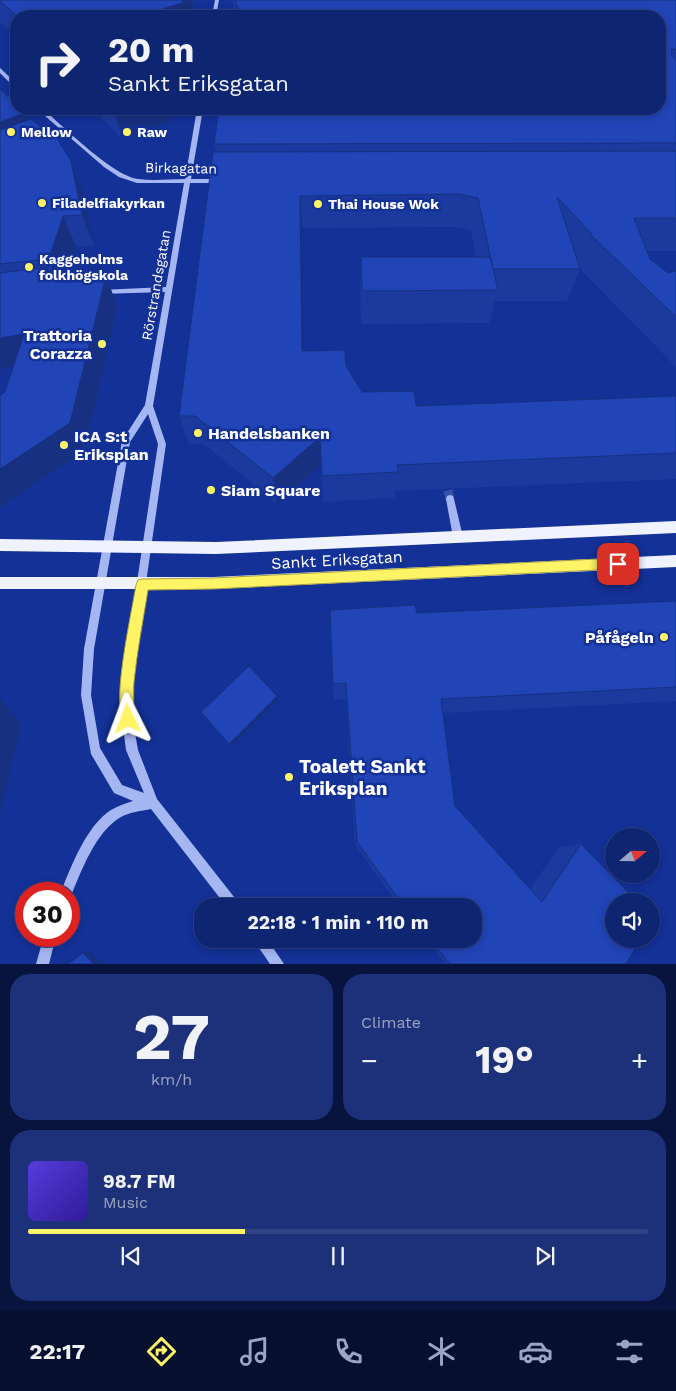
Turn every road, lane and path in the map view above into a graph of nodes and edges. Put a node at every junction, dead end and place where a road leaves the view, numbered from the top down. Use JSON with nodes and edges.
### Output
{"nodes":[{"id":1,"x":0,"y":70,"type":"edge"},
{"id":2,"x":10,"y":80,"type":"edge"},
{"id":3,"x":46,"y":115,"type":"edge"},
{"id":4,"x":199,"y":115,"type":"edge"},
{"id":5,"x":69,"y":136,"type":"junction"},
{"id":6,"x":61,"y":139,"type":"dead end"},
{"id":7,"x":225,"y":181,"type":"edge"},
{"id":8,"x":188,"y":182,"type":"junction"},
{"id":9,"x":184,"y":206,"type":"joint"},
{"id":10,"x":168,"y":289,"type":"junction"},
{"id":11,"x":88,"y":292,"type":"edge"},
{"id":12,"x":149,"y":406,"type":"junction"},
{"id":13,"x":450,"y":499,"type":"tunnel mouth"},
{"id":14,"x":676,"y":527,"type":"edge"},
{"id":15,"x":458,"y":537,"type":"junction"},
{"id":16,"x":0,"y":545,"type":"edge"},
{"id":17,"x":107,"y":547,"type":"junction"},
{"id":18,"x":148,"y":547,"type":"junction"},
{"id":19,"x":676,"y":561,"type":"edge"},
{"id":20,"x":0,"y":584,"type":"edge"},
{"id":21,"x":101,"y":585,"type":"junction"},
{"id":22,"x":142,"y":585,"type":"junction"},
{"id":23,"x":153,"y":803,"type":"junction"},
{"id":24,"x":71,"y":882,"type":"edge"},
{"id":25,"x":228,"y":898,"type":"edge"},
{"id":26,"x":47,"y":947,"type":"edge"},
{"id":27,"x":266,"y":948,"type":"edge"},
{"id":28,"x":42,"y":964,"type":"edge"},
{"id":29,"x":278,"y":964,"type":"edge"}],
"edges":[{"from":1,"to":2,"type":"street"},
{"from":3,"to":5,"type":"street","name":"Birkagatan"},
{"from":4,"to":8,"type":"street","name":"Rörstrandsgatan"},
{"from":5,"to":6,"type":"street"},
{"from":5,"to":8,"type":"street","name":"Birkagatan"},
{"from":7,"to":8,"type":"street","name":"Birkagatan"},
{"from":8,"to":9,"type":"street","name":"Rörstrandsgatan"},
{"from":9,"to":10,"type":"street","name":"Rörstrandsgatan"},
{"from":10,"to":11,"type":"street"},
{"from":10,"to":12,"type":"street","name":"Rörstrandsgatan"},
{"from":12,"to":17,"type":"street","name":"Rörstrandsgatan"},
{"from":12,"to":18,"type":"street","name":"Rörstrandsgatan"},
{"from":13,"to":15,"type":"street"},
{"from":14,"to":15,"type":"main road","name":"Sankt Eriksgatan"},
{"from":15,"to":18,"type":"main road","name":"Sankt Eriksgatan"},
{"from":16,"to":17,"type":"main road","name":"Sankt Eriksgatan"},
{"from":17,"to":18,"type":"main road","name":"Sankt Eriksgatan"},
{"from":17,"to":21,"type":"street","name":"Rörstrandsgatan"},
{"from":18,"to":22,"type":"street","name":"Rörstrandsgatan"},
{"from":19,"to":22,"type":"main road","name":"Sankt Eriksgatan"},
{"from":20,"to":21,"type":"main road","name":"Sankt Eriksgatan"},
{"from":21,"to":22,"type":"main road","name":"Sankt Eriksgatan"},
{"from":21,"to":23,"type":"street"},
{"from":22,"to":23,"type":"street"},
{"from":23,"to":24,"type":"street"},
{"from":23,"to":25,"type":"street"},
{"from":26,"to":28,"type":"street"},
{"from":27,"to":29,"type":"street"}]}
